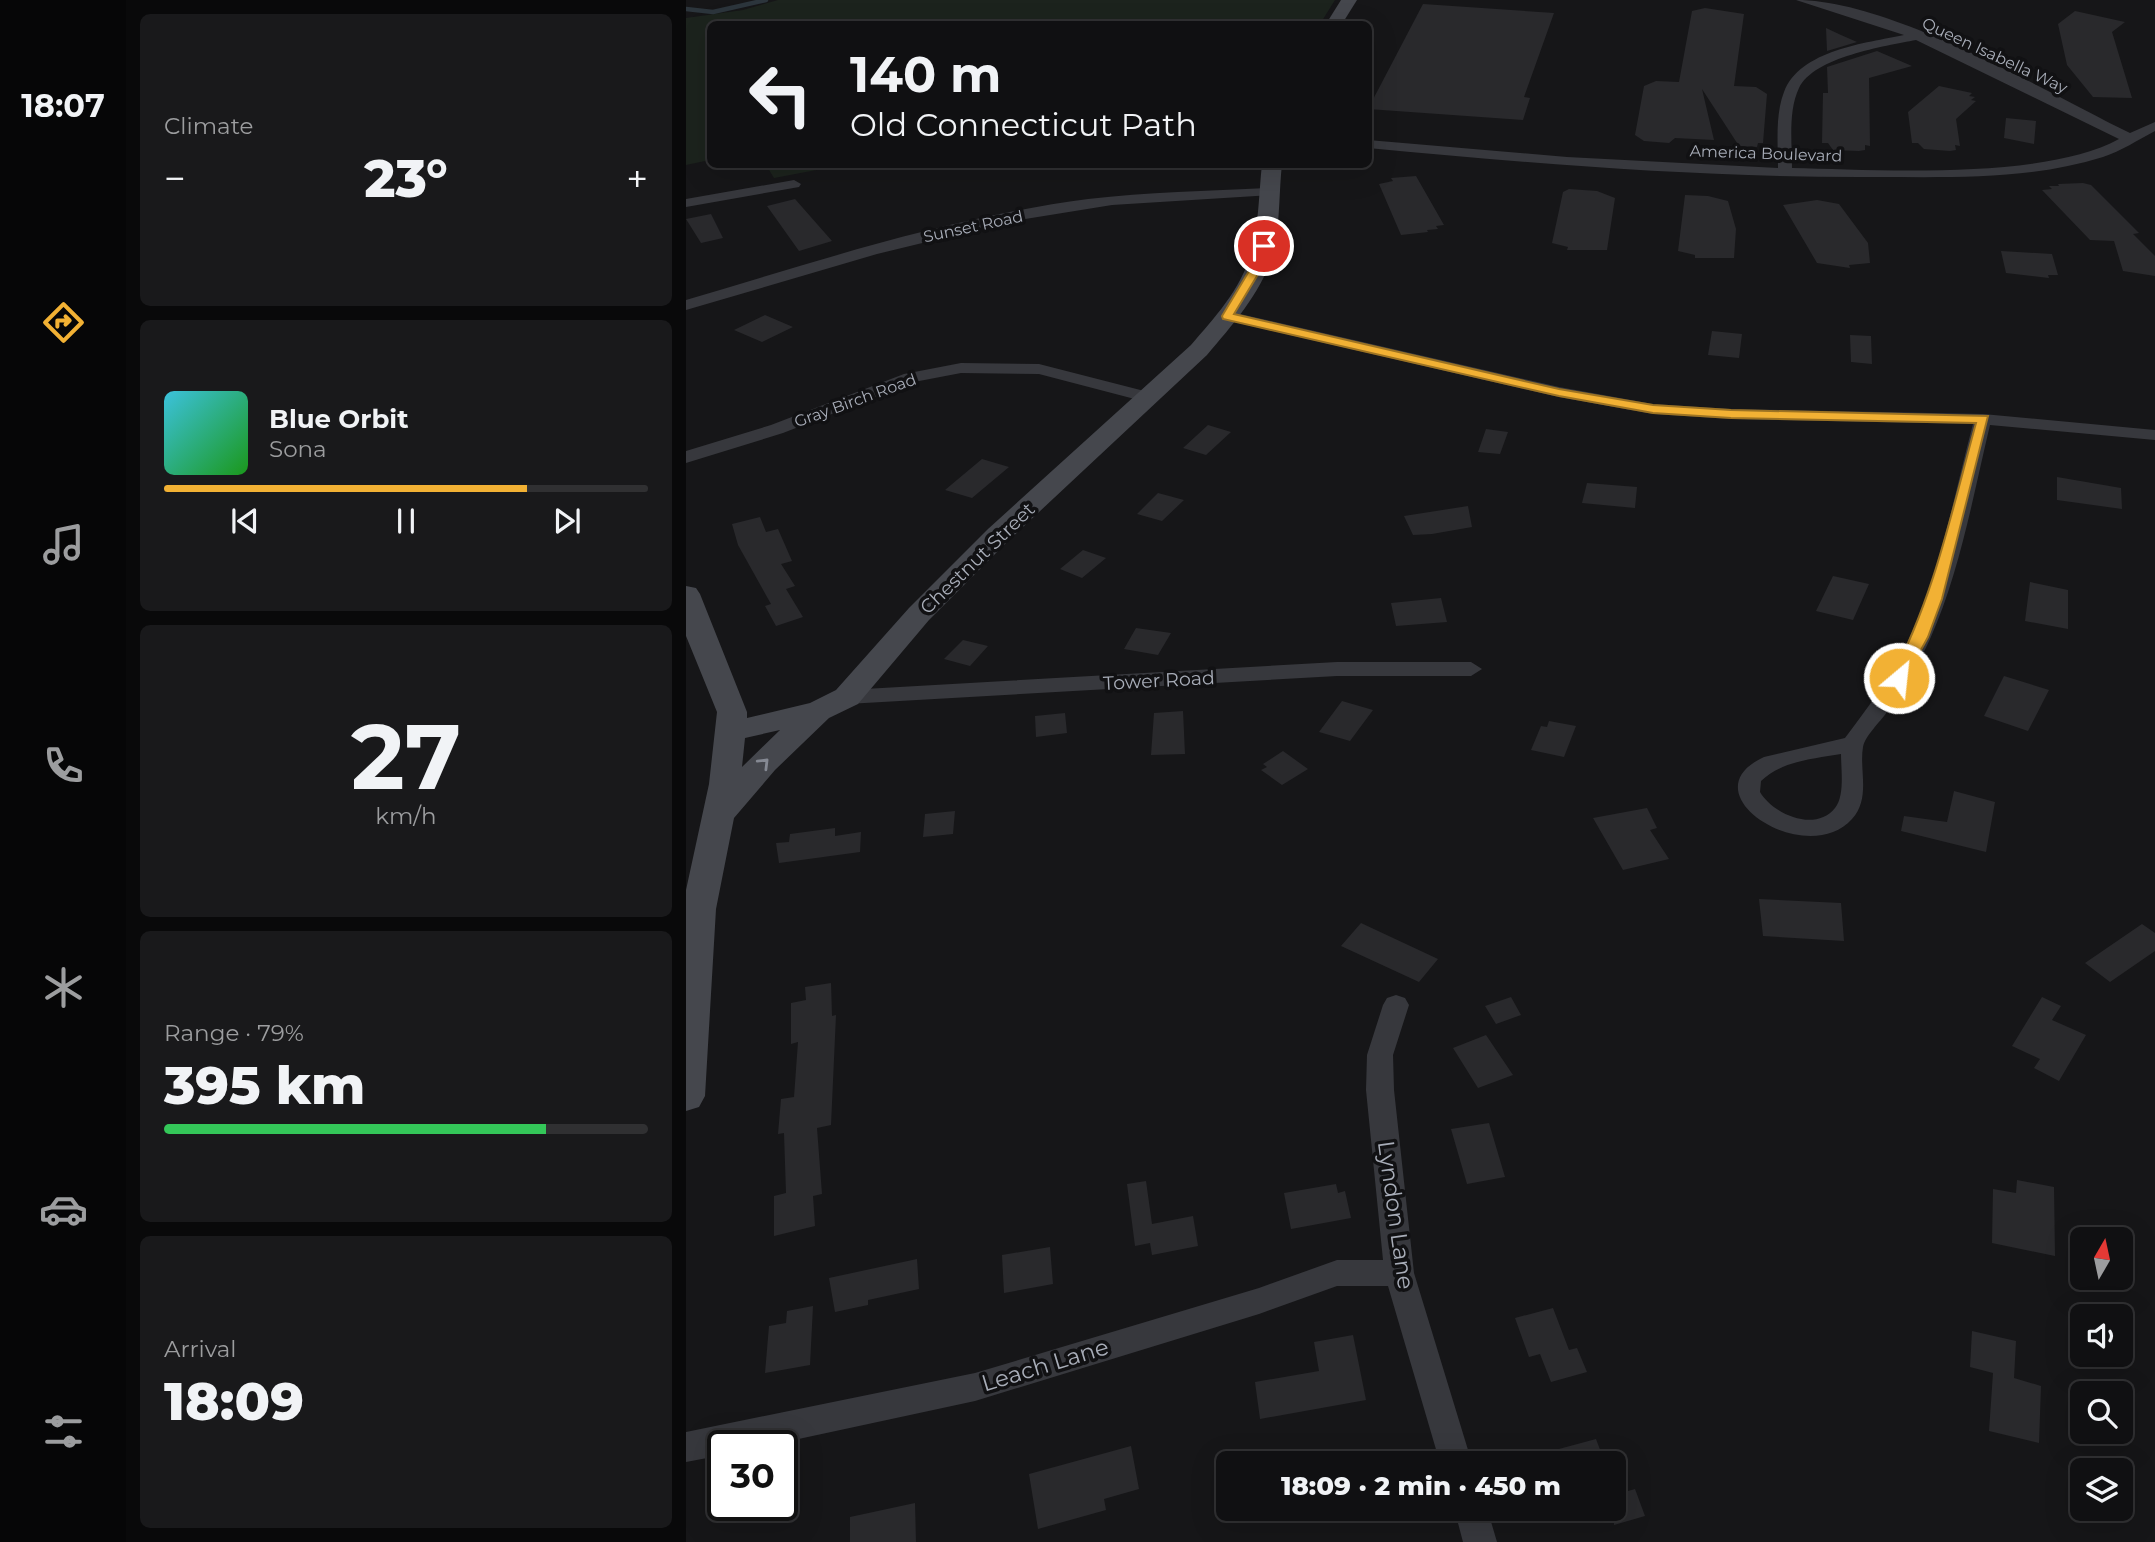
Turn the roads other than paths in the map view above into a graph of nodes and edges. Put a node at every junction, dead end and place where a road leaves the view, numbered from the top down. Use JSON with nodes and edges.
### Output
{"nodes":[{"id":1,"x":1349,"y":0,"type":"edge"},
{"id":2,"x":1804,"y":0,"type":"edge"},
{"id":3,"x":1336,"y":21,"type":"edge"},
{"id":4,"x":1916,"y":36,"type":"junction"},
{"id":5,"x":2155,"y":126,"type":"edge"},
{"id":6,"x":2128,"y":138,"type":"junction"},
{"id":7,"x":1372,"y":144,"type":"edge"},
{"id":8,"x":1271,"y":168,"type":"edge"},
{"id":9,"x":1785,"y":172,"type":"junction"},
{"id":10,"x":794,"y":184,"type":"dead end"},
{"id":11,"x":1268,"y":192,"type":"junction"},
{"id":12,"x":686,"y":204,"type":"edge"},
{"id":13,"x":686,"y":306,"type":"edge"},
{"id":14,"x":1227,"y":316,"type":"junction"},
{"id":15,"x":1150,"y":398,"type":"junction"},
{"id":16,"x":1983,"y":419,"type":"junction"},
{"id":17,"x":2155,"y":435,"type":"edge"},
{"id":18,"x":686,"y":457,"type":"edge"},
{"id":19,"x":686,"y":594,"type":"edge"},
{"id":20,"x":879,"y":659,"type":"junction"},
{"id":21,"x":1471,"y":668,"type":"dead end"},
{"id":22,"x":847,"y":697,"type":"junction"},
{"id":23,"x":819,"y":711,"type":"junction"},
{"id":24,"x":731,"y":722,"type":"junction"},
{"id":25,"x":1852,"y":744,"type":"junction"},
{"id":26,"x":719,"y":814,"type":"junction"},
{"id":27,"x":692,"y":910,"type":"edge"},
{"id":28,"x":1396,"y":1005,"type":"dead end"},
{"id":29,"x":686,"y":1096,"type":"edge"},
{"id":30,"x":1399,"y":1273,"type":"junction"},
{"id":31,"x":686,"y":1447,"type":"edge"},
{"id":32,"x":1452,"y":1451,"type":"edge"},
{"id":33,"x":1474,"y":1521,"type":"edge"},
{"id":34,"x":1480,"y":1542,"type":"edge"}],
"edges":[{"from":1,"to":3,"type":"main road"},
{"from":2,"to":4,"type":"street","name":"Queen Isabella Way"},
{"from":4,"to":6,"type":"street","name":"Queen Isabella Way"},
{"from":4,"to":9,"type":"street"},
{"from":5,"to":6,"type":"street","name":"America Boulevard"},
{"from":6,"to":9,"type":"street","name":"America Boulevard"},
{"from":7,"to":9,"type":"street","name":"America Boulevard"},
{"from":8,"to":11,"type":"main road","name":"Chestnut Street"},
{"from":10,"to":12,"type":"street"},
{"from":11,"to":13,"type":"street","name":"Sunset Road"},
{"from":11,"to":14,"type":"main road","name":"Chestnut Street"},
{"from":14,"to":15,"type":"main road","name":"Chestnut Street"},
{"from":14,"to":16,"type":"street"},
{"from":15,"to":18,"type":"street","name":"Gray Birch Road"},
{"from":15,"to":20,"type":"main road","name":"Chestnut Street"},
{"from":16,"to":17,"type":"street"},
{"from":16,"to":25,"type":"street"},
{"from":19,"to":24,"type":"main road"},
{"from":20,"to":22,"type":"main road"},
{"from":20,"to":24,"type":"main road","name":"Chestnut Street"},
{"from":21,"to":22,"type":"street","name":"Tower Road"},
{"from":22,"to":23,"type":"main road"},
{"from":23,"to":24,"type":"main road"},
{"from":26,"to":23,"type":"main road","one_way":true},
{"from":24,"to":26,"type":"main road"},
{"from":25,"to":25,"type":"street"},
{"from":26,"to":27,"type":"main road"},
{"from":27,"to":29,"type":"main road"},
{"from":28,"to":30,"type":"street","name":"Lyndon Lane"},
{"from":30,"to":31,"type":"street","name":"Leach Lane"},
{"from":30,"to":32,"type":"street","name":"Lyndon Lane"},
{"from":33,"to":34,"type":"street"}]}
